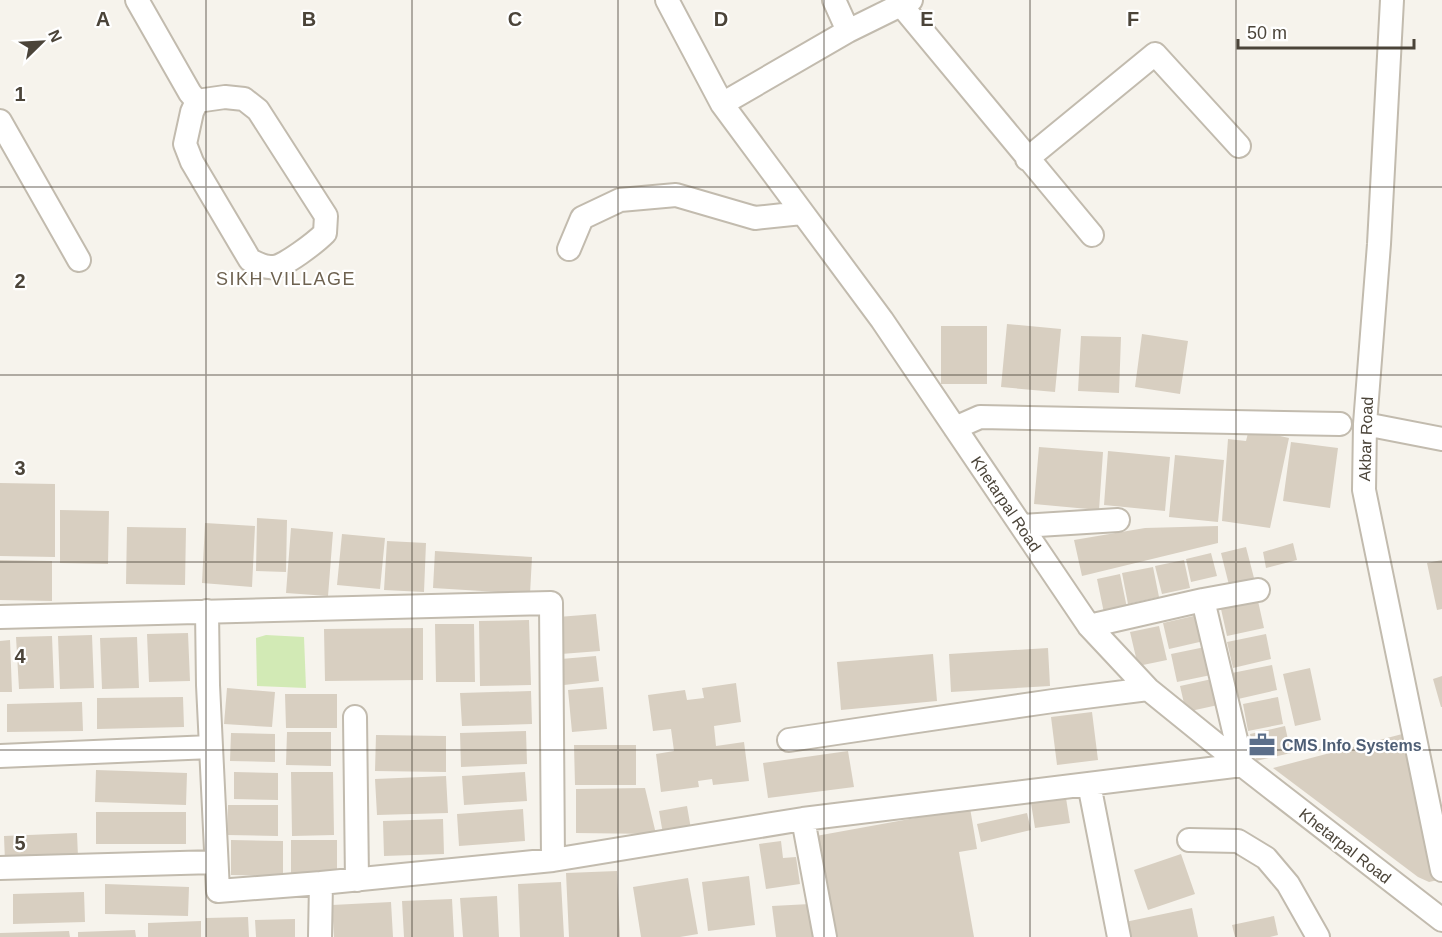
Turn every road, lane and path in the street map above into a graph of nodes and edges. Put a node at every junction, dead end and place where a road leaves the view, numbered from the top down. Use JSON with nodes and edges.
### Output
{"nodes":[{"id":1,"x":137,"y":0,"type":"edge"},
{"id":2,"x":667,"y":0,"type":"edge"},
{"id":3,"x":834,"y":0,"type":"edge"},
{"id":4,"x":1392,"y":0,"type":"edge"},
{"id":5,"x":906,"y":2,"type":"edge"},
{"id":6,"x":848,"y":31,"type":"junction"},
{"id":7,"x":197,"y":102,"type":"junction"},
{"id":8,"x":722,"y":104,"type":"junction"},
{"id":9,"x":0,"y":121,"type":"edge"},
{"id":10,"x":1239,"y":146,"type":"dead end"},
{"id":11,"x":1027,"y":159,"type":"junction"},
{"id":12,"x":802,"y":213,"type":"junction"},
{"id":13,"x":1092,"y":236,"type":"dead end"},
{"id":14,"x":569,"y":249,"type":"dead end"},
{"id":15,"x":79,"y":260,"type":"dead end"},
{"id":16,"x":1340,"y":424,"type":"dead end"},
{"id":17,"x":1365,"y":424,"type":"junction"},
{"id":18,"x":955,"y":428,"type":"junction"},
{"id":19,"x":1442,"y":439,"type":"edge"},
{"id":20,"x":1118,"y":520,"type":"dead end"},
{"id":21,"x":1022,"y":526,"type":"junction"},
{"id":22,"x":1258,"y":590,"type":"dead end"},
{"id":23,"x":1203,"y":600,"type":"junction"},
{"id":24,"x":207,"y":611,"type":"junction"},
{"id":25,"x":0,"y":617,"type":"edge"},
{"id":26,"x":1089,"y":626,"type":"junction"},
{"id":27,"x":1148,"y":689,"type":"junction"},
{"id":28,"x":355,"y":717,"type":"dead end"},
{"id":29,"x":789,"y":740,"type":"dead end"},
{"id":30,"x":211,"y":747,"type":"junction"},
{"id":31,"x":0,"y":756,"type":"edge"},
{"id":32,"x":1242,"y":765,"type":"junction"},
{"id":33,"x":1089,"y":784,"type":"junction"},
{"id":34,"x":803,"y":819,"type":"junction"},
{"id":35,"x":1189,"y":840,"type":"dead end"},
{"id":36,"x":553,"y":860,"type":"junction"},
{"id":37,"x":216,"y":862,"type":"junction"},
{"id":38,"x":0,"y":868,"type":"edge"},
{"id":39,"x":1442,"y":870,"type":"edge"},
{"id":40,"x":357,"y":880,"type":"junction"},
{"id":41,"x":321,"y":883,"type":"junction"},
{"id":42,"x":1442,"y":920,"type":"edge"},
{"id":43,"x":320,"y":937,"type":"edge"},
{"id":44,"x":825,"y":937,"type":"edge"},
{"id":45,"x":1119,"y":937,"type":"edge"},
{"id":46,"x":1318,"y":937,"type":"edge"}],
"edges":[{"from":1,"to":7,"type":"street"},
{"from":2,"to":8,"type":"street","name":"Khetarpal Road"},
{"from":3,"to":6,"type":"street"},
{"from":4,"to":17,"type":"street","name":"Akbar Road"},
{"from":5,"to":6,"type":"street"},
{"from":5,"to":11,"type":"street"},
{"from":6,"to":8,"type":"street"},
{"from":7,"to":7,"type":"street"},
{"from":8,"to":12,"type":"street","name":"Khetarpal Road"},
{"from":9,"to":15,"type":"street"},
{"from":10,"to":11,"type":"street"},
{"from":11,"to":13,"type":"street"},
{"from":12,"to":14,"type":"street"},
{"from":12,"to":18,"type":"street","name":"Khetarpal Road"},
{"from":16,"to":18,"type":"street"},
{"from":17,"to":19,"type":"street"},
{"from":17,"to":39,"type":"street","name":"Akbar Road"},
{"from":18,"to":21,"type":"street","name":"Khetarpal Road"},
{"from":20,"to":21,"type":"street"},
{"from":21,"to":26,"type":"street","name":"Khetarpal Road"},
{"from":22,"to":23,"type":"street"},
{"from":23,"to":26,"type":"street"},
{"from":23,"to":32,"type":"street"},
{"from":24,"to":25,"type":"street"},
{"from":24,"to":30,"type":"street"},
{"from":24,"to":36,"type":"street"},
{"from":26,"to":27,"type":"street","name":"Khetarpal Road"},
{"from":27,"to":29,"type":"street"},
{"from":27,"to":32,"type":"street","name":"Khetarpal Road"},
{"from":28,"to":40,"type":"street"},
{"from":30,"to":31,"type":"street"},
{"from":30,"to":37,"type":"street"},
{"from":32,"to":33,"type":"street"},
{"from":32,"to":42,"type":"street","name":"Khetarpal Road"},
{"from":33,"to":34,"type":"street"},
{"from":33,"to":45,"type":"street"},
{"from":34,"to":36,"type":"street"},
{"from":34,"to":44,"type":"street"},
{"from":35,"to":46,"type":"street"},
{"from":36,"to":40,"type":"street"},
{"from":37,"to":38,"type":"street"},
{"from":37,"to":41,"type":"street"},
{"from":40,"to":41,"type":"street"},
{"from":41,"to":43,"type":"street"}]}
